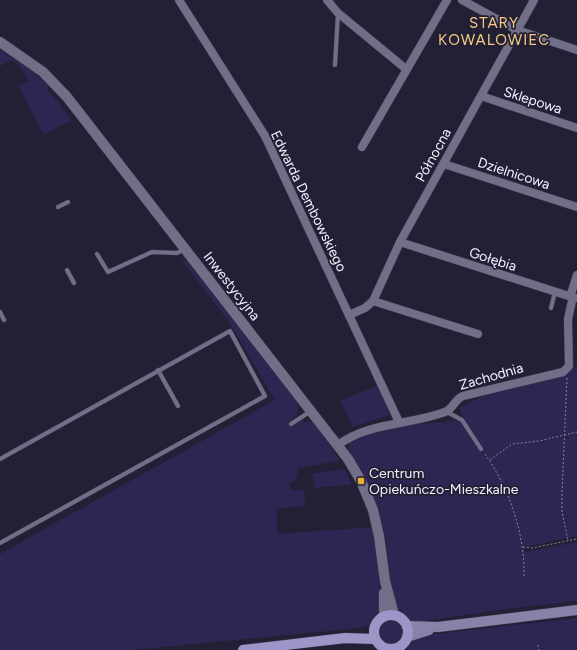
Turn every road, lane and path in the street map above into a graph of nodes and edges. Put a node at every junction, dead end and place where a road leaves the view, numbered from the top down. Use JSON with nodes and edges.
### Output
{"nodes":[{"id":1,"x":179,"y":0,"type":"edge"},
{"id":2,"x":327,"y":0,"type":"edge"},
{"id":3,"x":447,"y":0,"type":"edge"},
{"id":4,"x":462,"y":0,"type":"edge"},
{"id":5,"x":534,"y":0,"type":"edge"},
{"id":6,"x":338,"y":13,"type":"junction"},
{"id":7,"x":517,"y":30,"type":"junction"},
{"id":8,"x":0,"y":42,"type":"edge"},
{"id":9,"x":577,"y":50,"type":"edge"},
{"id":10,"x":335,"y":65,"type":"dead end"},
{"id":11,"x":406,"y":69,"type":"junction"},
{"id":12,"x":481,"y":96,"type":"junction"},
{"id":13,"x":577,"y":128,"type":"edge"},
{"id":14,"x":362,"y":147,"type":"dead end"},
{"id":15,"x":444,"y":164,"type":"junction"},
{"id":16,"x":68,"y":202,"type":"dead end"},
{"id":17,"x":58,"y":207,"type":"dead end"},
{"id":18,"x":577,"y":207,"type":"edge"},
{"id":19,"x":400,"y":242,"type":"junction"},
{"id":20,"x":185,"y":248,"type":"junction"},
{"id":21,"x":97,"y":254,"type":"dead end"},
{"id":22,"x":67,"y":270,"type":"dead end"},
{"id":23,"x":577,"y":275,"type":"edge"},
{"id":24,"x":74,"y":283,"type":"dead end"},
{"id":25,"x":555,"y":292,"type":"junction"},
{"id":26,"x":574,"y":298,"type":"edge"},
{"id":27,"x":373,"y":301,"type":"junction"},
{"id":28,"x":551,"y":308,"type":"dead end"},
{"id":29,"x":0,"y":312,"type":"edge"},
{"id":30,"x":349,"y":316,"type":"junction"},
{"id":31,"x":4,"y":320,"type":"dead end"},
{"id":32,"x":478,"y":334,"type":"dead end"},
{"id":33,"x":566,"y":369,"type":"junction"},
{"id":34,"x":158,"y":370,"type":"junction"},
{"id":35,"x":178,"y":406,"type":"dead end"},
{"id":36,"x":311,"y":411,"type":"junction"},
{"id":37,"x":447,"y":412,"type":"junction"},
{"id":38,"x":399,"y":422,"type":"junction"},
{"id":39,"x":291,"y":424,"type":"dead end"},
{"id":40,"x":577,"y":432,"type":"edge"},
{"id":41,"x":563,"y":435,"type":"junction"},
{"id":42,"x":338,"y":445,"type":"junction"},
{"id":43,"x":481,"y":448,"type":"joint"},
{"id":44,"x":0,"y":459,"type":"edge"},
{"id":45,"x":489,"y":460,"type":"junction"},
{"id":46,"x":577,"y":539,"type":"edge"},
{"id":47,"x":568,"y":540,"type":"junction"},
{"id":48,"x":0,"y":543,"type":"edge"},
{"id":49,"x":522,"y":547,"type":"junction"},
{"id":50,"x":524,"y":578,"type":"dead end"},
{"id":51,"x":577,"y":610,"type":"edge"},
{"id":52,"x":389,"y":615,"type":"junction"},
{"id":53,"x":407,"y":626,"type":"junction"},
{"id":54,"x":438,"y":627,"type":"junction"},
{"id":55,"x":374,"y":628,"type":"junction"},
{"id":56,"x":407,"y":636,"type":"junction"},
{"id":57,"x":345,"y":638,"type":"junction"},
{"id":58,"x":375,"y":639,"type":"junction"},
{"id":59,"x":538,"y":645,"type":"dead end"},
{"id":60,"x":387,"y":649,"type":"edge"},
{"id":61,"x":398,"y":649,"type":"edge"},
{"id":62,"x":243,"y":650,"type":"edge"},
{"id":63,"x":539,"y":650,"type":"edge"}],
"edges":[{"from":1,"to":30,"type":"street","name":"Edwarda Dembowskiego"},
{"from":2,"to":6,"type":"street"},
{"from":3,"to":11,"type":"street"},
{"from":4,"to":7,"type":"street"},
{"from":5,"to":7,"type":"street","name":"Północna"},
{"from":6,"to":10,"type":"lane"},
{"from":6,"to":11,"type":"street"},
{"from":7,"to":9,"type":"street"},
{"from":7,"to":12,"type":"street","name":"Północna"},
{"from":8,"to":20,"type":"street","name":"Inwestycyjna"},
{"from":11,"to":14,"type":"street"},
{"from":12,"to":13,"type":"street","name":"Sklepowa"},
{"from":12,"to":15,"type":"street","name":"Północna"},
{"from":15,"to":18,"type":"street","name":"Dzielnicowa"},
{"from":15,"to":19,"type":"street","name":"Północna"},
{"from":16,"to":17,"type":"lane"},
{"from":19,"to":25,"type":"street","name":"Gołębia"},
{"from":19,"to":27,"type":"street","name":"Północna"},
{"from":20,"to":21,"type":"lane"},
{"from":20,"to":36,"type":"street","name":"Inwestycyjna"},
{"from":22,"to":24,"type":"lane"},
{"from":23,"to":26,"type":"street"},
{"from":25,"to":26,"type":"street","name":"Gołębia"},
{"from":25,"to":28,"type":"lane"},
{"from":26,"to":33,"type":"street"},
{"from":27,"to":30,"type":"street"},
{"from":27,"to":32,"type":"street"},
{"from":29,"to":31,"type":"lane"},
{"from":30,"to":38,"type":"street","name":"Edwarda Dembowskiego"},
{"from":33,"to":37,"type":"street","name":"Zachodnia"},
{"from":33,"to":41,"type":"path"},
{"from":34,"to":35,"type":"lane"},
{"from":34,"to":44,"type":"lane"},
{"from":34,"to":48,"type":"lane"},
{"from":36,"to":39,"type":"lane"},
{"from":36,"to":42,"type":"street","name":"Inwestycyjna"},
{"from":37,"to":38,"type":"street"},
{"from":37,"to":43,"type":"lane"},
{"from":38,"to":42,"type":"street"},
{"from":40,"to":41,"type":"path"},
{"from":41,"to":45,"type":"path"},
{"from":41,"to":47,"type":"path"},
{"from":42,"to":52,"type":"street","name":"Inwestycyjna"},
{"from":43,"to":45,"type":"path"},
{"from":45,"to":49,"type":"path"},
{"from":46,"to":47,"type":"path"},
{"from":47,"to":49,"type":"path"},
{"from":49,"to":50,"type":"path"},
{"from":51,"to":54,"type":"main road"},
{"from":52,"to":53,"type":"main road"},
{"from":52,"to":55,"type":"main road"},
{"from":53,"to":54,"type":"main road"},
{"from":53,"to":56,"type":"main road"},
{"from":54,"to":56,"type":"main road"},
{"from":55,"to":57,"type":"main road"},
{"from":55,"to":58,"type":"main road"},
{"from":56,"to":61,"type":"main road"},
{"from":57,"to":58,"type":"main road"},
{"from":57,"to":62,"type":"main road"},
{"from":58,"to":60,"type":"main road"},
{"from":59,"to":63,"type":"path"},
{"from":60,"to":61,"type":"main road"}]}
